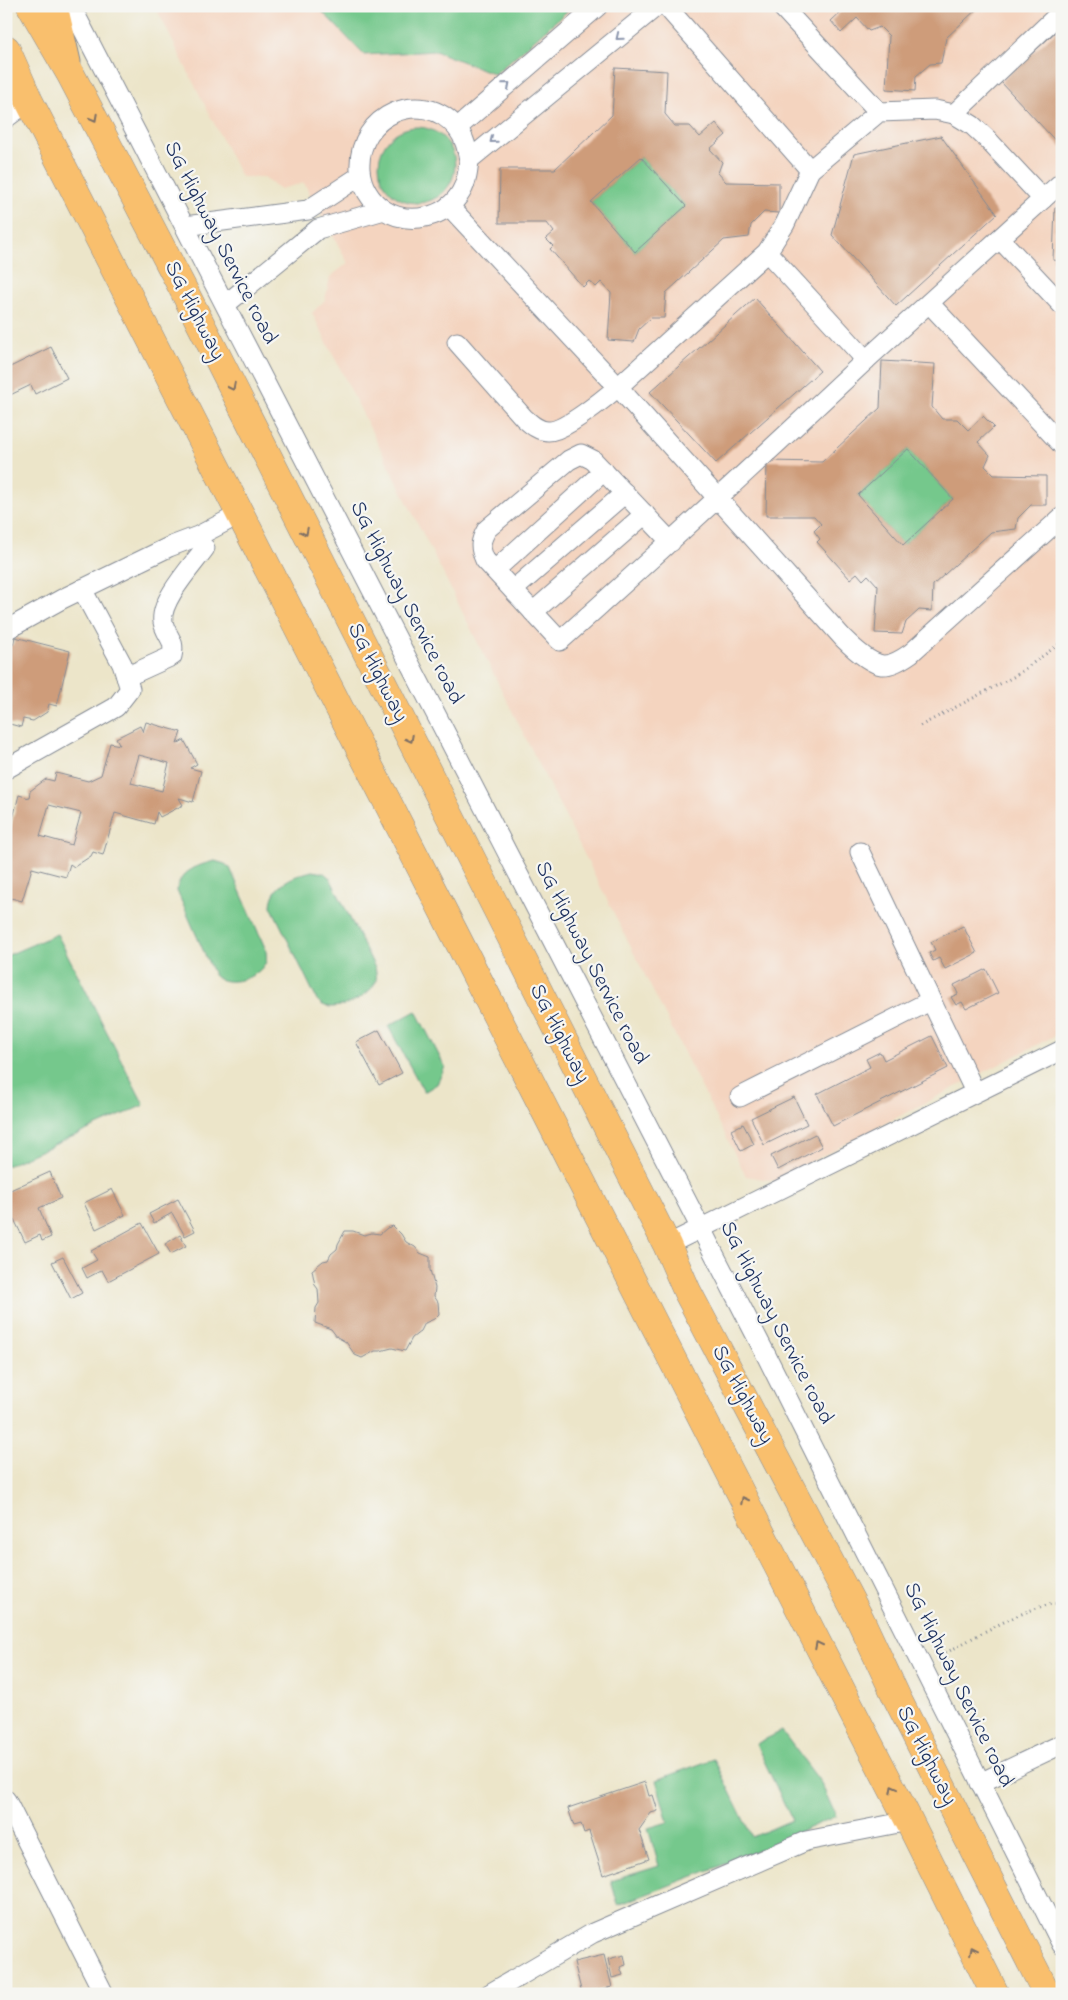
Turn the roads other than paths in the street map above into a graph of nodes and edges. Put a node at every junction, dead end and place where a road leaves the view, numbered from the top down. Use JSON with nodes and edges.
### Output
{"nodes":[{"id":1,"x":31,"y":6,"type":"edge"},
{"id":2,"x":55,"y":6,"type":"edge"},
{"id":3,"x":71,"y":6,"type":"edge"},
{"id":4,"x":598,"y":6,"type":"edge"},
{"id":5,"x":657,"y":6,"type":"edge"},
{"id":6,"x":666,"y":6,"type":"edge"},
{"id":7,"x":781,"y":6,"type":"edge"},
{"id":8,"x":1062,"y":11,"type":"edge"},
{"id":9,"x":6,"y":48,"type":"edge"},
{"id":10,"x":71,"y":75,"type":"junction"},
{"id":11,"x":6,"y":78,"type":"edge"},
{"id":12,"x":29,"y":101,"type":"junction"},
{"id":13,"x":879,"y":112,"type":"junction"},
{"id":14,"x":954,"y":114,"type":"junction"},
{"id":15,"x":6,"y":118,"type":"edge"},
{"id":16,"x":457,"y":128,"type":"junction"},
{"id":17,"x":469,"y":160,"type":"junction"},
{"id":18,"x":810,"y":170,"type":"junction"},
{"id":19,"x":360,"y":176,"type":"junction"},
{"id":20,"x":1062,"y":182,"type":"edge"},
{"id":21,"x":1043,"y":199,"type":"junction"},
{"id":22,"x":449,"y":206,"type":"junction"},
{"id":23,"x":384,"y":210,"type":"junction"},
{"id":24,"x":185,"y":226,"type":"junction"},
{"id":25,"x":1000,"y":239,"type":"junction"},
{"id":26,"x":767,"y":252,"type":"junction"},
{"id":27,"x":929,"y":303,"type":"junction"},
{"id":28,"x":226,"y":304,"type":"junction"},
{"id":29,"x":1062,"y":305,"type":"edge"},
{"id":30,"x":457,"y":342,"type":"dead end"},
{"id":31,"x":866,"y":360,"type":"junction"},
{"id":32,"x":618,"y":387,"type":"junction"},
{"id":33,"x":1062,"y":445,"type":"edge"},
{"id":34,"x":604,"y":471,"type":"junction"},
{"id":35,"x":625,"y":493,"type":"junction"},
{"id":36,"x":718,"y":499,"type":"junction"},
{"id":37,"x":240,"y":514,"type":"junction"},
{"id":38,"x":645,"y":514,"type":"junction"},
{"id":39,"x":1062,"y":517,"type":"edge"},
{"id":40,"x":671,"y":542,"type":"junction"},
{"id":41,"x":205,"y":548,"type":"dead end"},
{"id":42,"x":495,"y":570,"type":"junction"},
{"id":43,"x":82,"y":589,"type":"junction"},
{"id":44,"x":513,"y":590,"type":"junction"},
{"id":45,"x":533,"y":612,"type":"junction"},
{"id":46,"x":6,"y":630,"type":"edge"},
{"id":47,"x":126,"y":677,"type":"junction"},
{"id":48,"x":6,"y":769,"type":"edge"},
{"id":49,"x":860,"y":852,"type":"dead end"},
{"id":50,"x":930,"y":1000,"type":"junction"},
{"id":51,"x":1062,"y":1050,"type":"edge"},
{"id":52,"x":975,"y":1092,"type":"junction"},
{"id":53,"x":740,"y":1097,"type":"dead end"},
{"id":54,"x":701,"y":1229,"type":"junction"},
{"id":55,"x":667,"y":1246,"type":"junction"},
{"id":56,"x":1062,"y":1744,"type":"edge"},
{"id":57,"x":980,"y":1783,"type":"junction"},
{"id":58,"x":6,"y":1800,"type":"edge"},
{"id":59,"x":909,"y":1821,"type":"junction"},
{"id":60,"x":1062,"y":1945,"type":"edge"},
{"id":61,"x":104,"y":1994,"type":"edge"},
{"id":62,"x":489,"y":1994,"type":"edge"},
{"id":63,"x":995,"y":1994,"type":"edge"},
{"id":64,"x":1047,"y":1994,"type":"edge"}],
"edges":[{"from":1,"to":10,"type":"highway","name":"SG Highway"},
{"from":2,"to":10,"type":"main road"},
{"from":3,"to":24,"type":"street","name":"SG Highway Service road"},
{"from":16,"to":4,"type":"street","one_way":true},
{"from":5,"to":17,"type":"street","one_way":true},
{"from":6,"to":18,"type":"street"},
{"from":7,"to":13,"type":"street"},
{"from":8,"to":14,"type":"street"},
{"from":9,"to":12,"type":"highway","name":"SG Highway"},
{"from":10,"to":55,"type":"highway","name":"SG Highway","one_way":true},
{"from":11,"to":12,"type":"main road"},
{"from":12,"to":15,"type":"street"},
{"from":12,"to":37,"type":"highway","name":"SG Highway"},
{"from":13,"to":14,"type":"street"},
{"from":13,"to":18,"type":"street"},
{"from":14,"to":21,"type":"street"},
{"from":16,"to":17,"type":"street"},
{"from":16,"to":19,"type":"street"},
{"from":17,"to":22,"type":"street"},
{"from":18,"to":26,"type":"street"},
{"from":19,"to":23,"type":"street"},
{"from":19,"to":24,"type":"street"},
{"from":20,"to":21,"type":"street"},
{"from":21,"to":25,"type":"street"},
{"from":22,"to":23,"type":"street"},
{"from":22,"to":32,"type":"street"},
{"from":23,"to":28,"type":"street"},
{"from":24,"to":28,"type":"street","name":"SG Highway Service road"},
{"from":25,"to":27,"type":"street"},
{"from":25,"to":29,"type":"street"},
{"from":26,"to":31,"type":"street"},
{"from":26,"to":32,"type":"street"},
{"from":27,"to":31,"type":"street"},
{"from":27,"to":33,"type":"street"},
{"from":28,"to":54,"type":"street","name":"SG Highway Service road"},
{"from":30,"to":32,"type":"street"},
{"from":31,"to":36,"type":"street"},
{"from":32,"to":36,"type":"street"},
{"from":34,"to":35,"type":"street"},
{"from":34,"to":42,"type":"street"},
{"from":34,"to":42,"type":"street"},
{"from":35,"to":38,"type":"street"},
{"from":35,"to":44,"type":"street"},
{"from":36,"to":39,"type":"street"},
{"from":36,"to":40,"type":"street"},
{"from":37,"to":43,"type":"street"},
{"from":59,"to":37,"type":"highway","name":"SG Highway","one_way":true},
{"from":38,"to":40,"type":"street"},
{"from":38,"to":45,"type":"street"},
{"from":40,"to":45,"type":"street"},
{"from":41,"to":47,"type":"street"},
{"from":42,"to":44,"type":"street"},
{"from":43,"to":46,"type":"street"},
{"from":43,"to":47,"type":"street"},
{"from":44,"to":45,"type":"street"},
{"from":47,"to":48,"type":"street"},
{"from":49,"to":50,"type":"street"},
{"from":50,"to":52,"type":"street"},
{"from":50,"to":53,"type":"street"},
{"from":51,"to":52,"type":"street"},
{"from":52,"to":54,"type":"street"},
{"from":54,"to":55,"type":"street"},
{"from":54,"to":57,"type":"street","name":"SG Highway Service road"},
{"from":55,"to":64,"type":"highway","name":"SG Highway"},
{"from":56,"to":57,"type":"street"},
{"from":57,"to":60,"type":"street","name":"SG Highway Service road"},
{"from":58,"to":61,"type":"street"},
{"from":59,"to":62,"type":"street"},
{"from":63,"to":59,"type":"highway","name":"SG Highway","one_way":true}]}
